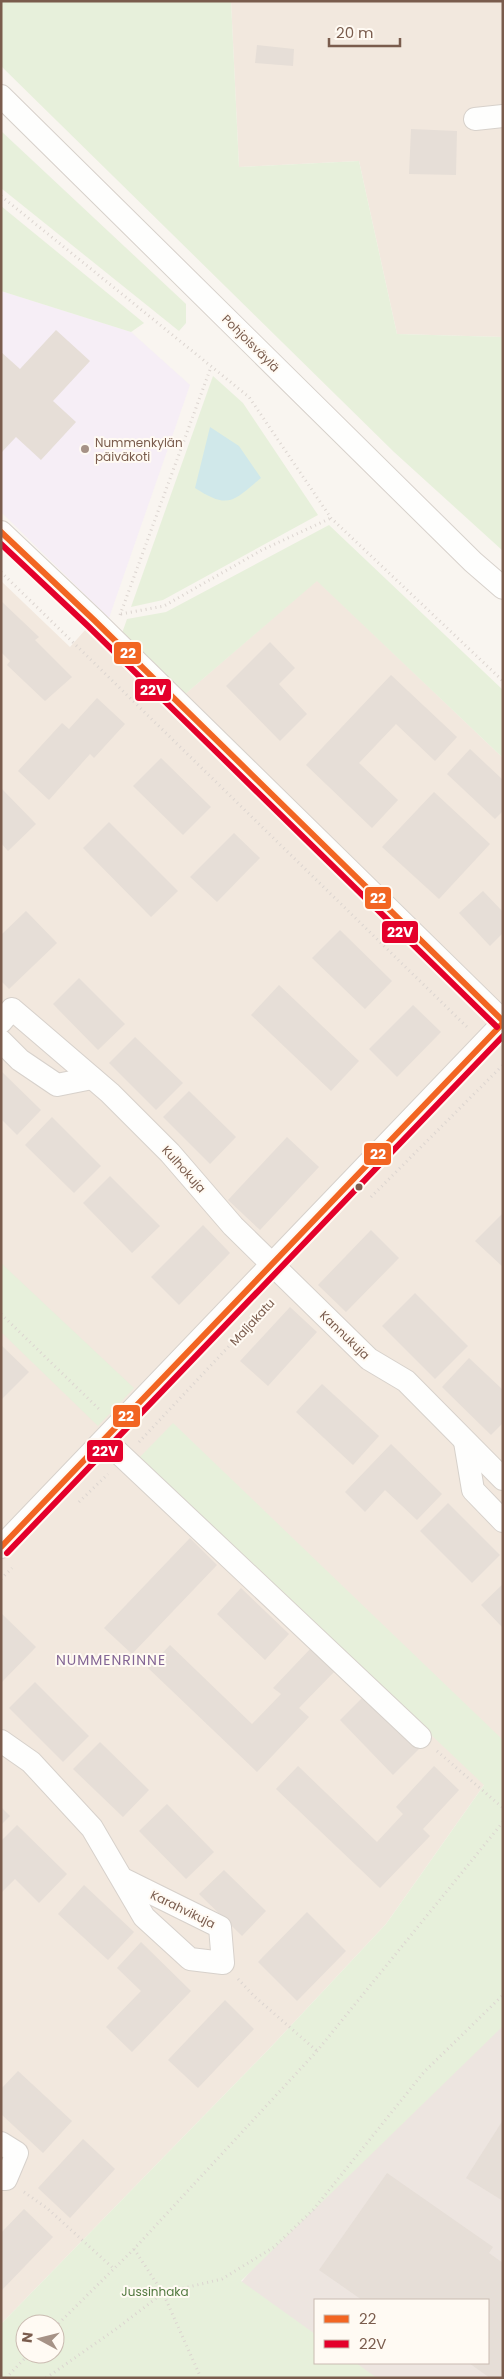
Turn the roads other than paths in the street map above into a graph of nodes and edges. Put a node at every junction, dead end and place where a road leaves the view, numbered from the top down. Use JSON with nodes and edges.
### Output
{"nodes":[{"id":1,"x":1,"y":96,"type":"edge"},
{"id":2,"x":503,"y":116,"type":"edge"},
{"id":3,"x":475,"y":118,"type":"dead end"},
{"id":4,"x":1,"y":532,"type":"edge"},
{"id":5,"x":503,"y":588,"type":"edge"},
{"id":6,"x":1,"y":1022,"type":"edge"},
{"id":7,"x":503,"y":1022,"type":"edge"},
{"id":8,"x":1,"y":1041,"type":"edge"},
{"id":9,"x":92,"y":1078,"type":"junction"},
{"id":10,"x":272,"y":1264,"type":"junction"},
{"id":11,"x":111,"y":1433,"type":"junction"},
{"id":12,"x":465,"y":1442,"type":"junction"},
{"id":13,"x":503,"y":1479,"type":"edge"},
{"id":14,"x":503,"y":1521,"type":"edge"},
{"id":15,"x":1,"y":1547,"type":"edge"},
{"id":16,"x":420,"y":1737,"type":"road end"},
{"id":17,"x":1,"y":1741,"type":"edge"},
{"id":18,"x":123,"y":1879,"type":"junction"},
{"id":19,"x":1,"y":2143,"type":"edge"},
{"id":20,"x":4,"y":2179,"type":"edge"}],
"edges":[{"from":1,"to":5,"type":"street","name":"Pohjoisväylä"},
{"from":2,"to":3,"type":"street"},
{"from":4,"to":7,"type":"street"},
{"from":6,"to":9,"type":"street","name":"Kulhokuja"},
{"from":7,"to":10,"type":"street","name":"Maljakatu"},
{"from":8,"to":9,"type":"street"},
{"from":9,"to":10,"type":"street","name":"Kulhokuja"},
{"from":10,"to":11,"type":"street","name":"Maljakatu"},
{"from":10,"to":12,"type":"street","name":"Kannukuja"},
{"from":11,"to":15,"type":"street","name":"Maljakatu"},
{"from":11,"to":16,"type":"street"},
{"from":12,"to":13,"type":"street","name":"Kannukuja"},
{"from":12,"to":14,"type":"street"},
{"from":17,"to":18,"type":"street","name":"Karahvikuja"},
{"from":18,"to":18,"type":"street","name":"Karahvikuja"},
{"from":19,"to":20,"type":"street"}]}
